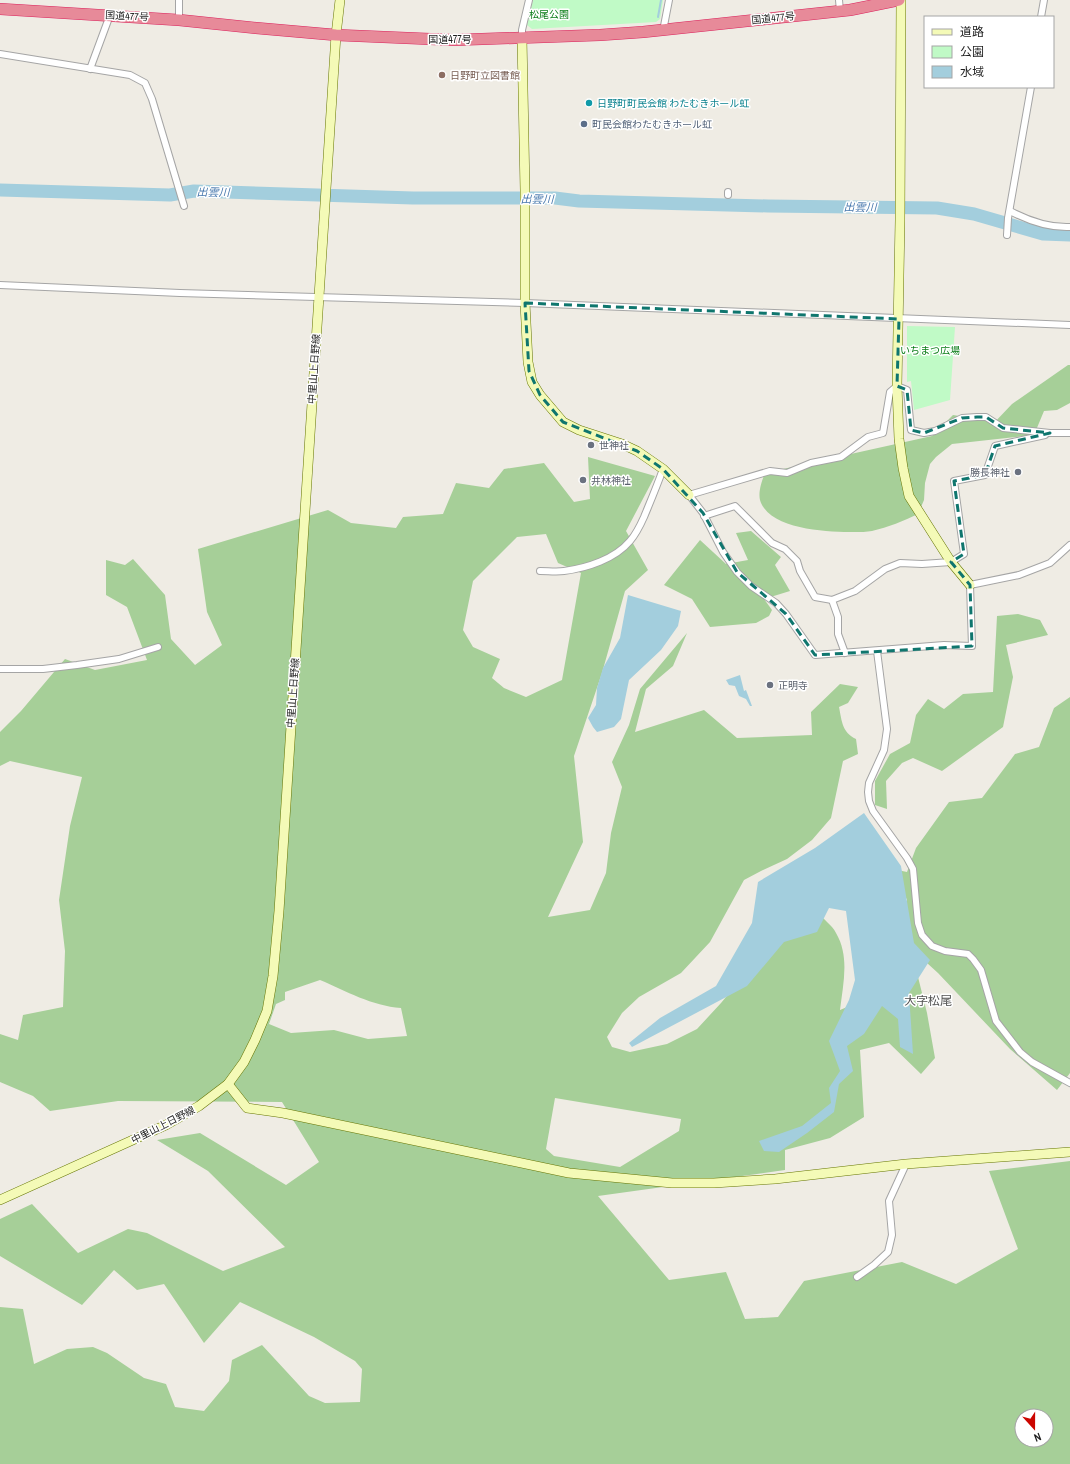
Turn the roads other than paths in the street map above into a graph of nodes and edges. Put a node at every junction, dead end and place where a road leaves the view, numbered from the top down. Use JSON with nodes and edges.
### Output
{"nodes":[{"id":1,"x":179,"y":0,"type":"edge"},
{"id":2,"x":340,"y":0,"type":"edge"},
{"id":3,"x":529,"y":0,"type":"edge"},
{"id":4,"x":670,"y":0,"type":"edge"},
{"id":5,"x":900,"y":0,"type":"edge"},
{"id":6,"x":1044,"y":0,"type":"edge"},
{"id":7,"x":839,"y":5,"type":"edge"},
{"id":8,"x":0,"y":9,"type":"edge"},
{"id":9,"x":110,"y":15,"type":"junction"},
{"id":10,"x":1041,"y":16,"type":"edge"},
{"id":11,"x":179,"y":20,"type":"junction"},
{"id":12,"x":663,"y":31,"type":"junction"},
{"id":13,"x":336,"y":35,"type":"junction"},
{"id":14,"x":522,"y":38,"type":"junction"},
{"id":15,"x":0,"y":54,"type":"edge"},
{"id":16,"x":90,"y":69,"type":"junction"},
{"id":17,"x":1030,"y":88,"type":"edge"},
{"id":18,"x":184,"y":206,"type":"dead end"},
{"id":19,"x":1010,"y":211,"type":"junction"},
{"id":20,"x":1070,"y":228,"type":"edge"},
{"id":21,"x":1007,"y":235,"type":"dead end"},
{"id":22,"x":0,"y":285,"type":"edge"},
{"id":23,"x":319,"y":297,"type":"junction"},
{"id":24,"x":524,"y":303,"type":"junction"},
{"id":25,"x":899,"y":319,"type":"junction"},
{"id":26,"x":1070,"y":325,"type":"edge"},
{"id":27,"x":898,"y":386,"type":"junction"},
{"id":28,"x":1070,"y":433,"type":"edge"},
{"id":29,"x":1050,"y":434,"type":"junction"},
{"id":30,"x":662,"y":469,"type":"junction"},
{"id":31,"x":689,"y":496,"type":"junction"},
{"id":32,"x":704,"y":516,"type":"junction"},
{"id":33,"x":1070,"y":545,"type":"edge"},
{"id":34,"x":951,"y":562,"type":"junction"},
{"id":35,"x":540,"y":571,"type":"dead end"},
{"id":36,"x":970,"y":585,"type":"junction"},
{"id":37,"x":832,"y":600,"type":"junction"},
{"id":38,"x":158,"y":647,"type":"dead end"},
{"id":39,"x":877,"y":651,"type":"junction"},
{"id":40,"x":844,"y":653,"type":"junction"},
{"id":41,"x":0,"y":669,"type":"edge"},
{"id":42,"x":1070,"y":1083,"type":"edge"},
{"id":43,"x":228,"y":1084,"type":"junction"},
{"id":44,"x":1070,"y":1152,"type":"edge"},
{"id":45,"x":906,"y":1164,"type":"junction"},
{"id":46,"x":0,"y":1200,"type":"edge"},
{"id":47,"x":857,"y":1277,"type":"dead end"}],
"edges":[{"from":1,"to":11,"type":"street"},
{"from":2,"to":13,"type":"street","name":"中里山上日野線"},
{"from":3,"to":14,"type":"street"},
{"from":4,"to":12,"type":"street"},
{"from":5,"to":7,"type":"highway","name":"国道477号"},
{"from":5,"to":25,"type":"street"},
{"from":6,"to":10,"type":"street"},
{"from":7,"to":12,"type":"highway","name":"国道477号"},
{"from":8,"to":9,"type":"highway","name":"国道477号"},
{"from":9,"to":11,"type":"highway","name":"国道477号"},
{"from":9,"to":16,"type":"street"},
{"from":11,"to":13,"type":"highway","name":"国道477号"},
{"from":12,"to":14,"type":"highway","name":"国道477号"},
{"from":13,"to":14,"type":"highway","name":"国道477号"},
{"from":13,"to":23,"type":"street","name":"中里山上日野線"},
{"from":14,"to":24,"type":"street"},
{"from":15,"to":16,"type":"street"},
{"from":16,"to":18,"type":"street"},
{"from":17,"to":19,"type":"street"},
{"from":19,"to":20,"type":"street"},
{"from":19,"to":21,"type":"street"},
{"from":22,"to":23,"type":"street"},
{"from":23,"to":24,"type":"street"},
{"from":23,"to":43,"type":"street","name":"中里山上日野線"},
{"from":24,"to":25,"type":"street"},
{"from":24,"to":30,"type":"street"},
{"from":25,"to":26,"type":"street"},
{"from":25,"to":27,"type":"street"},
{"from":27,"to":29,"type":"street"},
{"from":27,"to":31,"type":"street"},
{"from":27,"to":34,"type":"street"},
{"from":28,"to":29,"type":"street"},
{"from":29,"to":34,"type":"street"},
{"from":30,"to":31,"type":"street"},
{"from":30,"to":35,"type":"street"},
{"from":31,"to":32,"type":"street"},
{"from":32,"to":37,"type":"street"},
{"from":32,"to":40,"type":"street"},
{"from":33,"to":36,"type":"street"},
{"from":34,"to":36,"type":"street"},
{"from":34,"to":37,"type":"street"},
{"from":36,"to":39,"type":"street"},
{"from":37,"to":40,"type":"street"},
{"from":38,"to":41,"type":"street"},
{"from":39,"to":40,"type":"street"},
{"from":39,"to":42,"type":"street"},
{"from":43,"to":45,"type":"street"},
{"from":43,"to":46,"type":"street","name":"中里山上日野線"},
{"from":44,"to":45,"type":"street"},
{"from":45,"to":47,"type":"street"}]}
